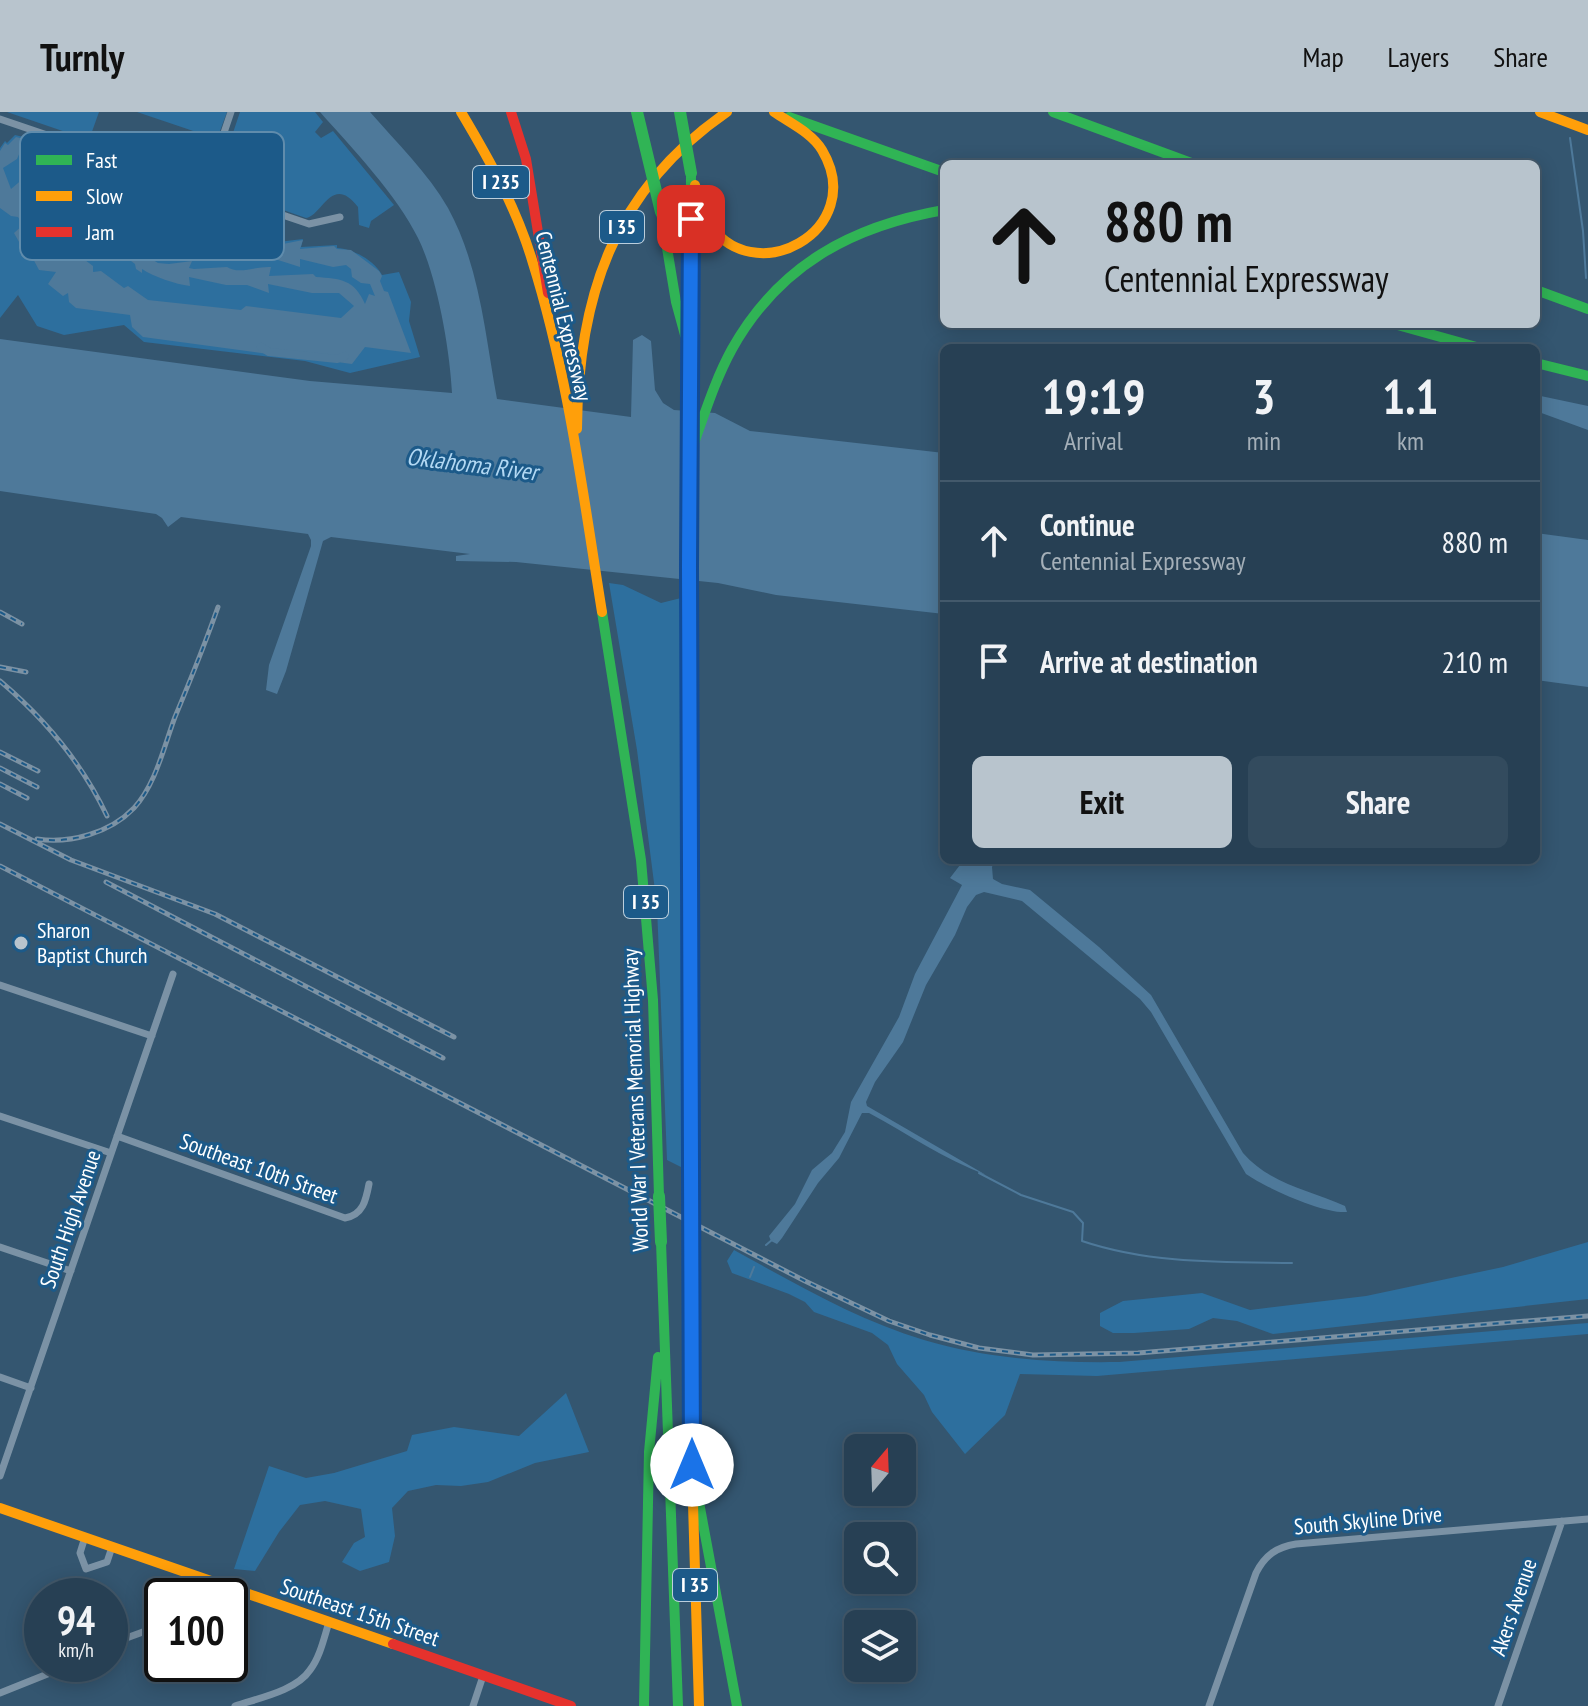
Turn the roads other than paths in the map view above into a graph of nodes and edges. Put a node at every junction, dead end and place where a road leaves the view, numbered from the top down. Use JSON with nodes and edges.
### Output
{"nodes":[{"id":1,"x":231,"y":112,"type":"edge"},
{"id":2,"x":461,"y":112,"type":"edge"},
{"id":3,"x":511,"y":112,"type":"edge"},
{"id":4,"x":637,"y":112,"type":"edge"},
{"id":5,"x":680,"y":112,"type":"edge"},
{"id":6,"x":727,"y":112,"type":"edge"},
{"id":7,"x":774,"y":112,"type":"edge"},
{"id":8,"x":1053,"y":112,"type":"edge"},
{"id":9,"x":1540,"y":112,"type":"edge"},
{"id":10,"x":0,"y":119,"type":"edge"},
{"id":11,"x":1588,"y":130,"type":"edge"},
{"id":12,"x":38,"y":132,"type":"edge"},
{"id":13,"x":224,"y":132,"type":"edge"},
{"id":14,"x":1183,"y":160,"type":"edge"},
{"id":15,"x":940,"y":171,"type":"edge"},
{"id":16,"x":691,"y":173,"type":"junction"},
{"id":17,"x":940,"y":211,"type":"edge"},
{"id":18,"x":284,"y":216,"type":"edge"},
{"id":19,"x":340,"y":217,"type":"dead end"},
{"id":20,"x":1540,"y":291,"type":"edge"},
{"id":21,"x":1588,"y":309,"type":"edge"},
{"id":22,"x":1408,"y":328,"type":"edge"},
{"id":23,"x":554,"y":344,"type":"junction"},
{"id":24,"x":1466,"y":344,"type":"edge"},
{"id":25,"x":690,"y":354,"type":"junction"},
{"id":26,"x":1540,"y":364,"type":"edge"},
{"id":27,"x":1588,"y":376,"type":"edge"},
{"id":28,"x":576,"y":449,"type":"junction"},
{"id":29,"x":689,"y":457,"type":"junction"},
{"id":30,"x":173,"y":974,"type":"dead end"},
{"id":31,"x":0,"y":985,"type":"edge"},
{"id":32,"x":152,"y":1036,"type":"junction"},
{"id":33,"x":0,"y":1116,"type":"edge"},
{"id":34,"x":117,"y":1136,"type":"junction"},
{"id":35,"x":111,"y":1153,"type":"junction"},
{"id":36,"x":369,"y":1184,"type":"dead end"},
{"id":37,"x":0,"y":1247,"type":"edge"},
{"id":38,"x":71,"y":1271,"type":"junction"},
{"id":39,"x":663,"y":1306,"type":"junction"},
{"id":40,"x":0,"y":1377,"type":"edge"},
{"id":41,"x":31,"y":1388,"type":"junction"},
{"id":42,"x":692,"y":1465,"type":"junction"},
{"id":43,"x":0,"y":1476,"type":"edge"},
{"id":44,"x":0,"y":1508,"type":"edge"},
{"id":45,"x":1588,"y":1519,"type":"edge"},
{"id":46,"x":1562,"y":1521,"type":"junction"},
{"id":47,"x":85,"y":1537,"type":"junction"},
{"id":48,"x":112,"y":1547,"type":"junction"},
{"id":49,"x":199,"y":1577,"type":"joint"},
{"id":50,"x":329,"y":1622,"type":"junction"},
{"id":51,"x":483,"y":1676,"type":"junction"},
{"id":52,"x":28,"y":1682,"type":"edge"},
{"id":53,"x":0,"y":1693,"type":"edge"},
{"id":54,"x":235,"y":1706,"type":"edge"},
{"id":55,"x":473,"y":1706,"type":"edge"},
{"id":56,"x":571,"y":1706,"type":"edge"},
{"id":57,"x":644,"y":1706,"type":"edge"},
{"id":58,"x":678,"y":1706,"type":"edge"},
{"id":59,"x":699,"y":1706,"type":"edge"},
{"id":60,"x":737,"y":1706,"type":"edge"},
{"id":61,"x":1209,"y":1706,"type":"edge"},
{"id":62,"x":1498,"y":1706,"type":"edge"}],
"edges":[{"from":1,"to":13,"type":"street"},
{"from":2,"to":23,"type":"main road","name":"Centennial Expressway","number":"I 235"},
{"from":3,"to":23,"type":"main road"},
{"from":4,"to":25,"type":"main road","bridge":true},
{"from":5,"to":16,"type":"main road","bridge":true},
{"from":6,"to":28,"type":"main road","number":"I 35"},
{"from":7,"to":15,"type":"main road"},
{"from":7,"to":16,"type":"main road"},
{"from":8,"to":14,"type":"main road"},
{"from":9,"to":11,"type":"main road"},
{"from":10,"to":12,"type":"street"},
{"from":16,"to":25,"type":"main road"},
{"from":17,"to":29,"type":"main road","number":"I 35"},
{"from":18,"to":19,"type":"street"},
{"from":20,"to":21,"type":"main road"},
{"from":22,"to":24,"type":"main road"},
{"from":23,"to":28,"type":"main road","name":"Centennial Expressway","number":"I 235"},
{"from":25,"to":29,"type":"main road"},
{"from":26,"to":27,"type":"main road"},
{"from":28,"to":39,"type":"main road","name":"World War I Veterans Memorial Highway","number":"I 35","bridge":true},
{"from":29,"to":42,"type":"main road","number":"I 35","bridge":true},
{"from":30,"to":32,"type":"street","name":"South High Avenue"},
{"from":31,"to":32,"type":"street"},
{"from":32,"to":34,"type":"street","name":"South High Avenue"},
{"from":33,"to":35,"type":"street"},
{"from":34,"to":35,"type":"street","name":"South High Avenue"},
{"from":34,"to":36,"type":"street","name":"Southeast 10th Street"},
{"from":35,"to":38,"type":"street","name":"South High Avenue"},
{"from":37,"to":38,"type":"street"},
{"from":38,"to":41,"type":"street","name":"South High Avenue"},
{"from":39,"to":57,"type":"main road"},
{"from":39,"to":58,"type":"main road","name":"World War I Veterans Memorial Highway","number":"I 35"},
{"from":40,"to":41,"type":"street"},
{"from":41,"to":43,"type":"street","name":"South High Avenue"},
{"from":42,"to":59,"type":"main road","number":"I 35"},
{"from":42,"to":60,"type":"main road"},
{"from":44,"to":47,"type":"main road","name":"Southeast 15th Street"},
{"from":45,"to":46,"type":"street","name":"South Skyline Drive"},
{"from":46,"to":61,"type":"street","name":"South Skyline Drive"},
{"from":46,"to":62,"type":"street","name":"Akers Avenue"},
{"from":47,"to":48,"type":"main road","name":"Southeast 15th Street"},
{"from":47,"to":48,"type":"street"},
{"from":48,"to":49,"type":"main road","name":"Southeast 15th Street"},
{"from":49,"to":50,"type":"main road","name":"Southeast 15th Street"},
{"from":50,"to":51,"type":"main road","name":"Southeast 15th Street"},
{"from":50,"to":54,"type":"street"},
{"from":51,"to":55,"type":"street"},
{"from":51,"to":56,"type":"main road","name":"Southeast 15th Street"},
{"from":52,"to":53,"type":"street"}]}
